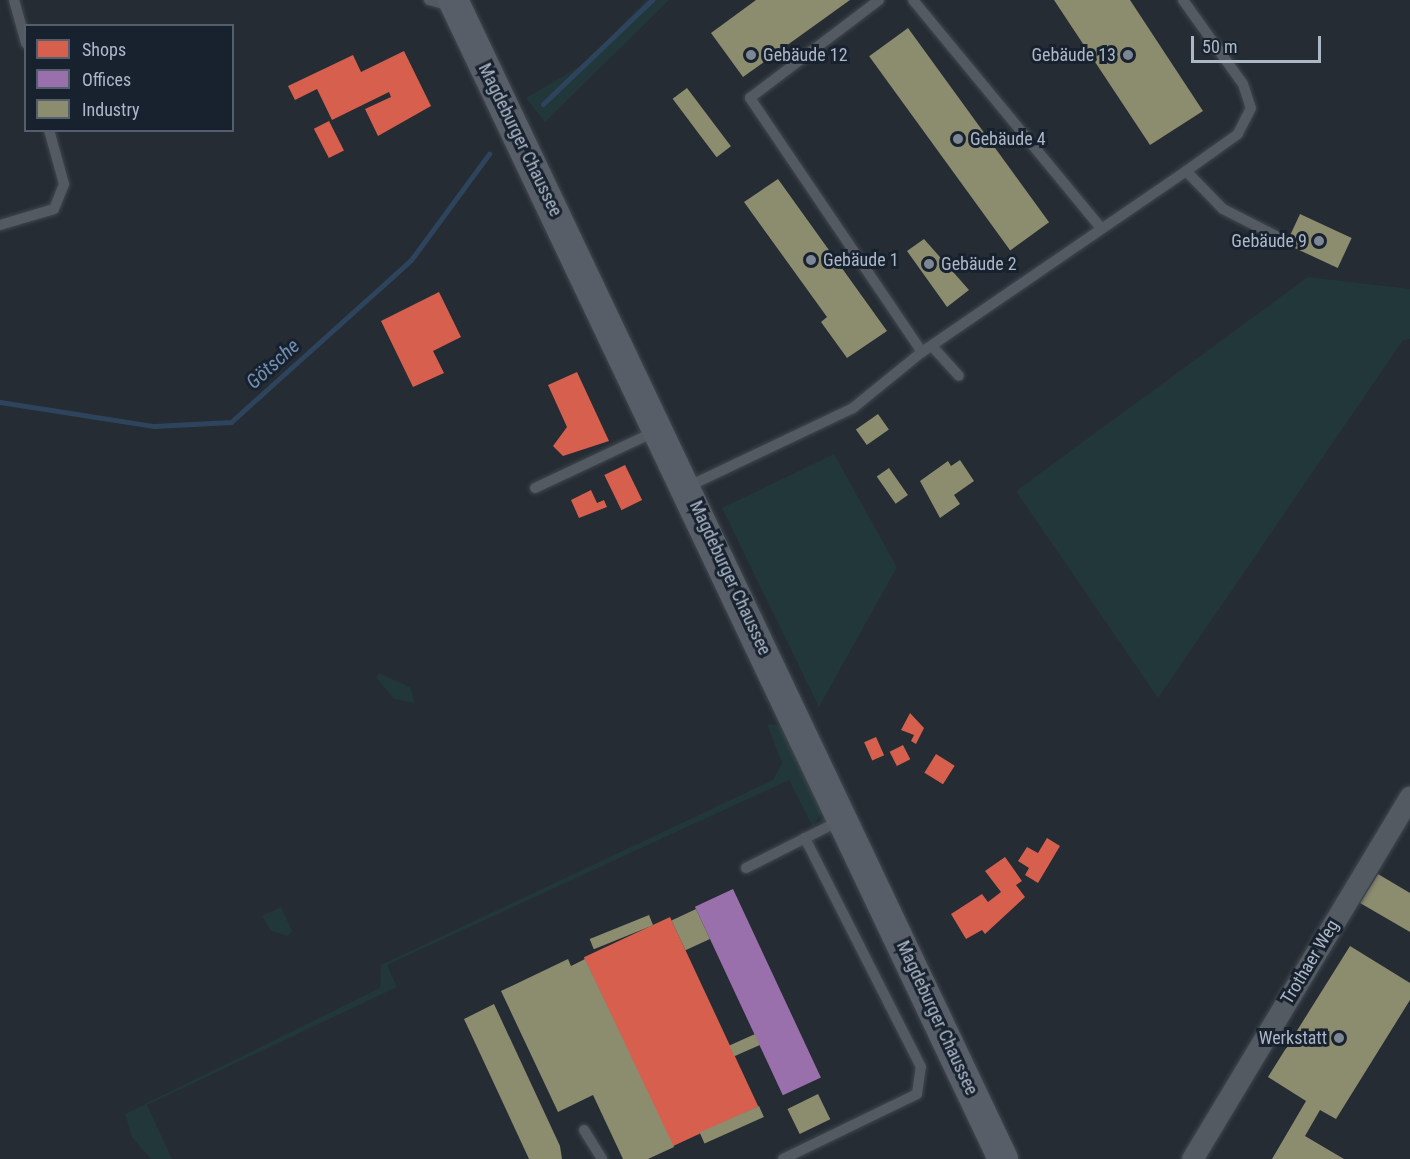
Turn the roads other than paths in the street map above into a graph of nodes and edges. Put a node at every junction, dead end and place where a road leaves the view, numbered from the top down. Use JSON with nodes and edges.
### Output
{"nodes":[{"id":1,"x":14,"y":0,"type":"edge"},
{"id":2,"x":879,"y":0,"type":"edge"},
{"id":3,"x":913,"y":0,"type":"edge"},
{"id":4,"x":1183,"y":0,"type":"edge"},
{"id":5,"x":446,"y":2,"type":"edge"},
{"id":6,"x":24,"y":36,"type":"edge"},
{"id":7,"x":50,"y":132,"type":"edge"},
{"id":8,"x":1186,"y":171,"type":"junction"},
{"id":9,"x":0,"y":225,"type":"edge"},
{"id":10,"x":1101,"y":228,"type":"junction"},
{"id":11,"x":1276,"y":236,"type":"dead end"},
{"id":12,"x":927,"y":349,"type":"junction"},
{"id":13,"x":959,"y":376,"type":"dead end"},
{"id":14,"x":659,"y":429,"type":"junction"},
{"id":15,"x":687,"y":487,"type":"junction"},
{"id":16,"x":536,"y":488,"type":"dead end"},
{"id":17,"x":1410,"y":796,"type":"edge"},
{"id":18,"x":844,"y":818,"type":"junction"},
{"id":19,"x":805,"y":838,"type":"junction"},
{"id":20,"x":746,"y":867,"type":"dead end"},
{"id":21,"x":584,"y":1130,"type":"dead end"},
{"id":22,"x":602,"y":1159,"type":"edge"},
{"id":23,"x":783,"y":1159,"type":"edge"},
{"id":24,"x":1003,"y":1159,"type":"edge"},
{"id":25,"x":1192,"y":1159,"type":"edge"}],
"edges":[{"from":1,"to":6,"type":"lane"},
{"from":2,"to":12,"type":"lane"},
{"from":3,"to":10,"type":"lane"},
{"from":4,"to":8,"type":"lane"},
{"from":5,"to":14,"type":"main road","name":"Magdeburger Chaussee"},
{"from":7,"to":9,"type":"lane"},
{"from":8,"to":10,"type":"lane"},
{"from":8,"to":11,"type":"lane"},
{"from":10,"to":12,"type":"lane"},
{"from":12,"to":13,"type":"lane"},
{"from":12,"to":15,"type":"lane"},
{"from":14,"to":15,"type":"main road","name":"Magdeburger Chaussee"},
{"from":14,"to":16,"type":"lane"},
{"from":15,"to":18,"type":"main road","name":"Magdeburger Chaussee"},
{"from":17,"to":25,"type":"street","name":"Trothaer Weg"},
{"from":18,"to":19,"type":"lane"},
{"from":18,"to":24,"type":"main road","name":"Magdeburger Chaussee"},
{"from":19,"to":20,"type":"lane"},
{"from":19,"to":23,"type":"lane"},
{"from":21,"to":22,"type":"lane"}]}
